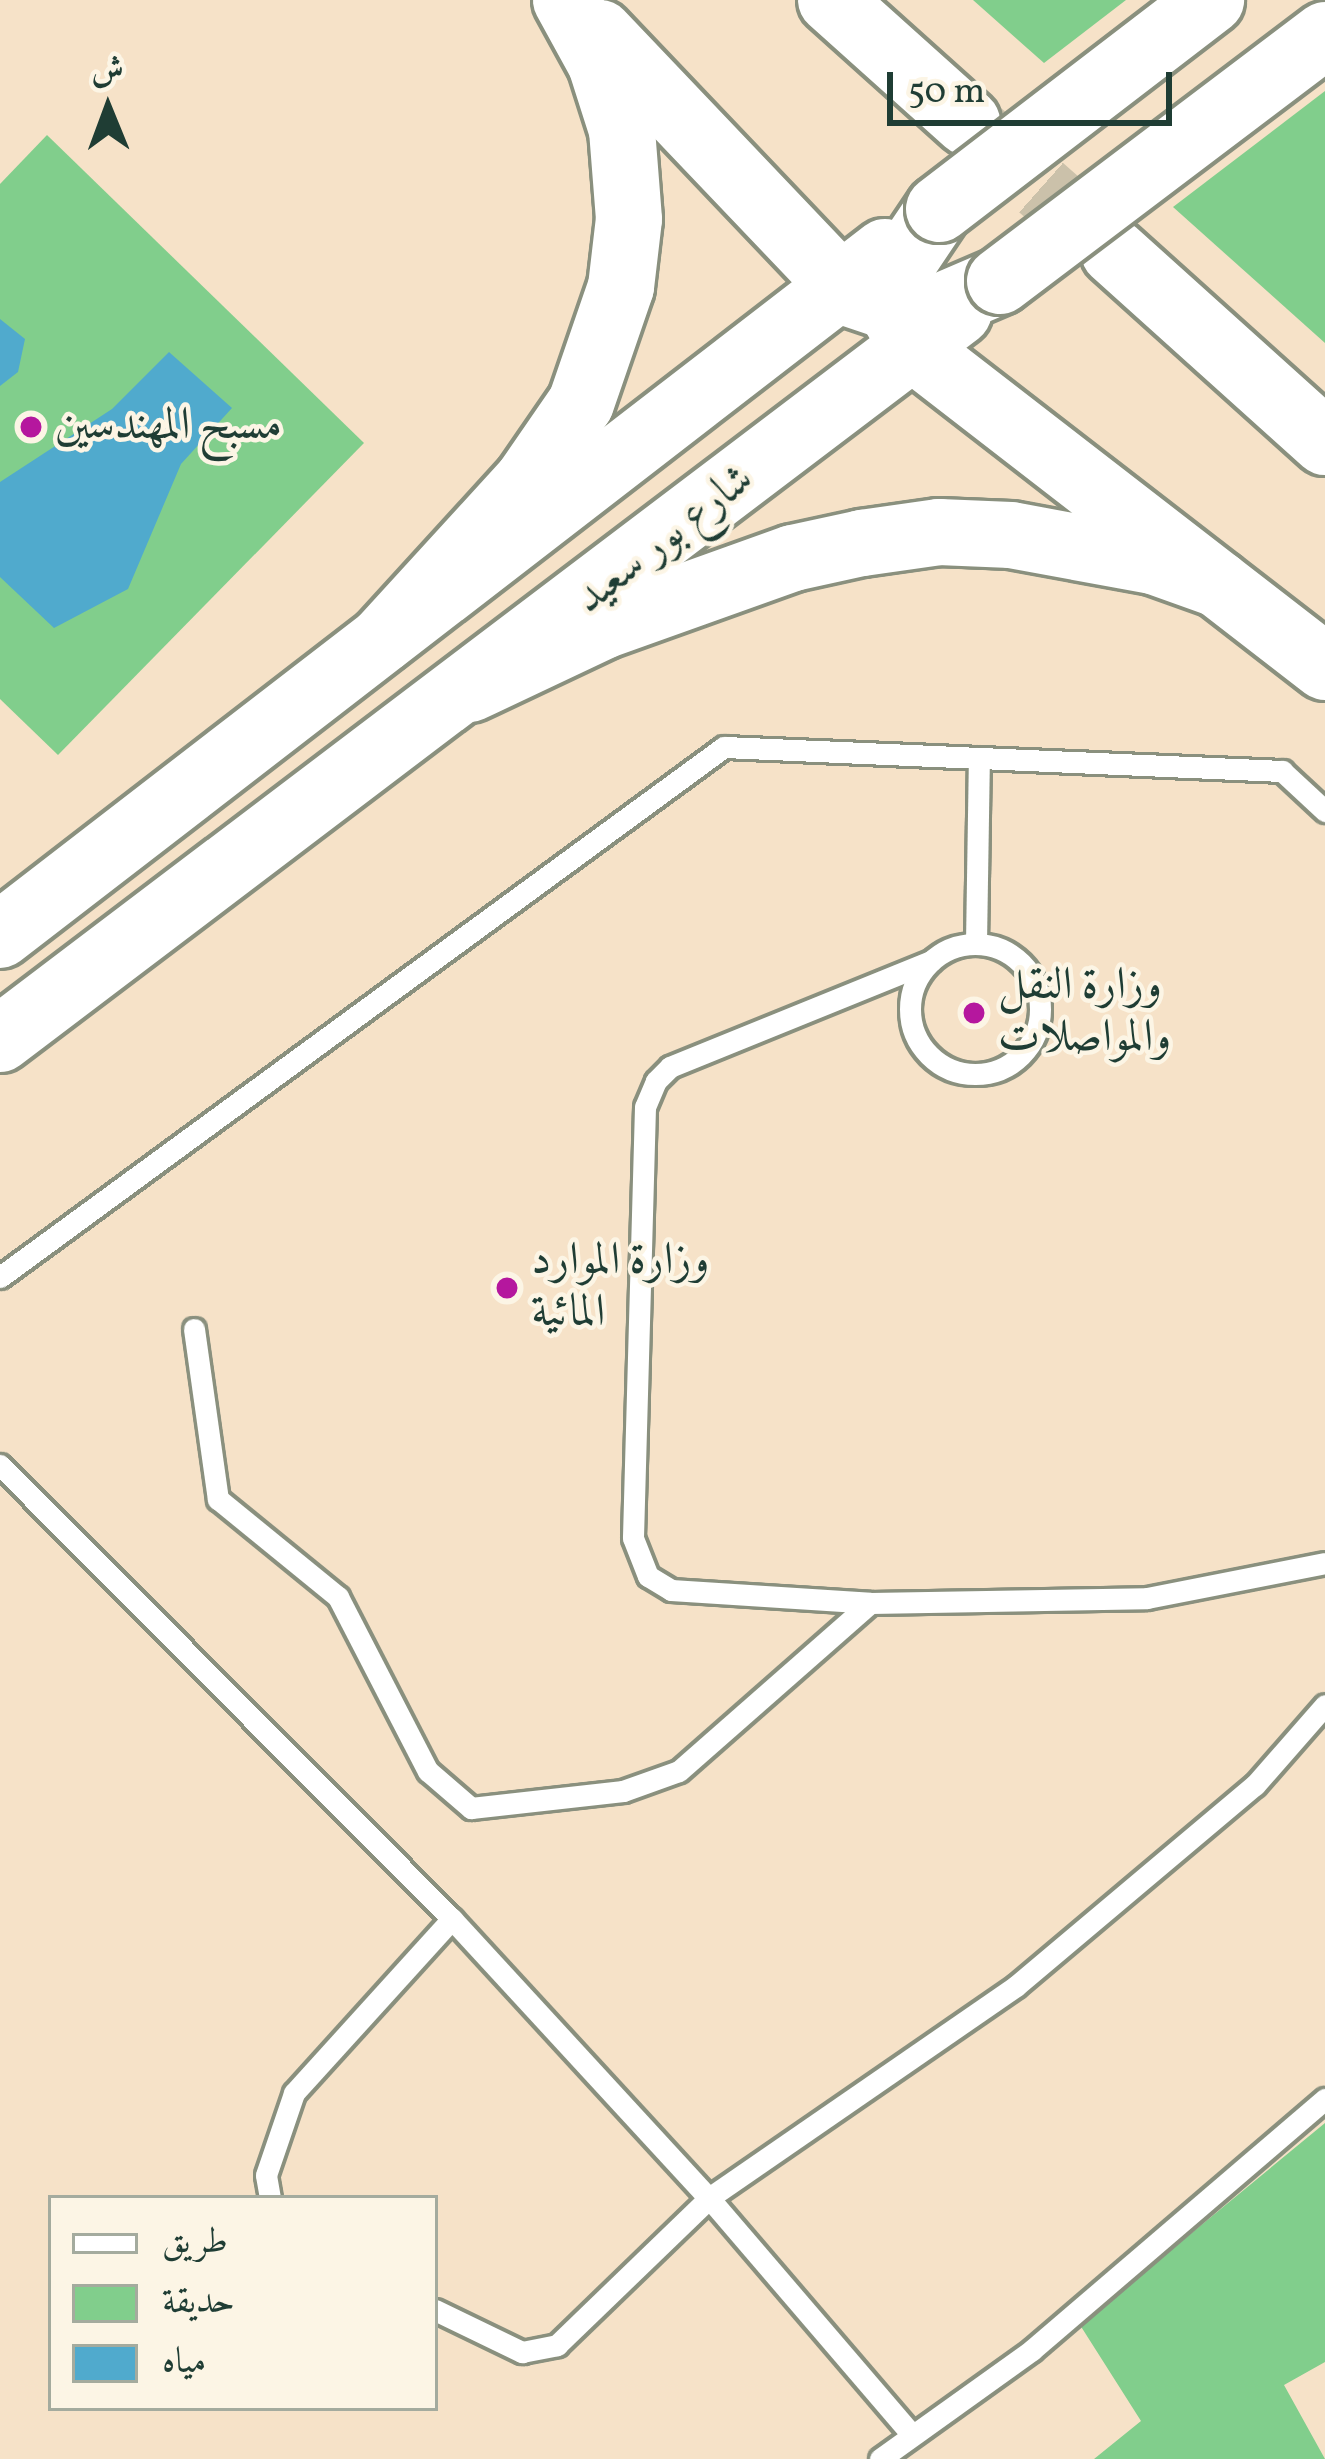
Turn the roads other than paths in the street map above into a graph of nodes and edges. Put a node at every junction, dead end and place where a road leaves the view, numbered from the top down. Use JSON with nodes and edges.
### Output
{"nodes":[{"id":1,"x":567,"y":0,"type":"edge"},
{"id":2,"x":832,"y":0,"type":"edge"},
{"id":3,"x":1211,"y":0,"type":"edge"},
{"id":4,"x":1325,"y":35,"type":"edge"},
{"id":5,"x":968,"y":122,"type":"tunnel mouth"},
{"id":6,"x":1114,"y":252,"type":"tunnel mouth"},
{"id":7,"x":897,"y":302,"type":"junction"},
{"id":8,"x":1325,"y":442,"type":"edge"},
{"id":9,"x":1217,"y":584,"type":"junction"},
{"id":10,"x":383,"y":639,"type":"junction"},
{"id":11,"x":1325,"y":667,"type":"edge"},
{"id":12,"x":470,"y":689,"type":"junction"},
{"id":13,"x":979,"y":758,"type":"junction"},
{"id":14,"x":1325,"y":811,"type":"edge"},
{"id":15,"x":0,"y":935,"type":"edge"},
{"id":16,"x":976,"y":943,"type":"junction"},
{"id":17,"x":931,"y":961,"type":"junction"},
{"id":18,"x":0,"y":1039,"type":"edge"},
{"id":19,"x":0,"y":1277,"type":"edge"},
{"id":20,"x":194,"y":1329,"type":"dead end"},
{"id":21,"x":0,"y":1466,"type":"edge"},
{"id":22,"x":1325,"y":1563,"type":"edge"},
{"id":23,"x":870,"y":1603,"type":"junction"},
{"id":24,"x":1325,"y":1706,"type":"edge"},
{"id":25,"x":452,"y":1919,"type":"junction"},
{"id":26,"x":1325,"y":2098,"type":"edge"},
{"id":27,"x":269,"y":2195,"type":"edge"},
{"id":28,"x":709,"y":2198,"type":"junction"},
{"id":29,"x":438,"y":2311,"type":"edge"},
{"id":30,"x":912,"y":2434,"type":"junction"},
{"id":31,"x":880,"y":2459,"type":"edge"}],
"edges":[{"from":1,"to":7,"type":"main road"},
{"from":1,"to":10,"type":"main road"},
{"from":2,"to":5,"type":"main road"},
{"from":3,"to":7,"type":"main road","bridge":true},
{"from":4,"to":7,"type":"main road","bridge":true},
{"from":6,"to":8,"type":"main road"},
{"from":7,"to":9,"type":"main road"},
{"from":7,"to":10,"type":"main road","name":"شارع بور سعيد"},
{"from":7,"to":12,"type":"main road","name":"شارع بور سعيد"},
{"from":9,"to":11,"type":"main road"},
{"from":9,"to":12,"type":"main road"},
{"from":10,"to":15,"type":"main road","name":"شارع بور سعيد"},
{"from":12,"to":18,"type":"main road","name":"شارع بور سعيد"},
{"from":13,"to":14,"type":"lane"},
{"from":13,"to":16,"type":"lane"},
{"from":13,"to":19,"type":"lane"},
{"from":16,"to":17,"type":"lane"},
{"from":16,"to":17,"type":"lane"},
{"from":17,"to":23,"type":"lane"},
{"from":20,"to":23,"type":"lane"},
{"from":21,"to":25,"type":"lane"},
{"from":22,"to":23,"type":"lane"},
{"from":24,"to":28,"type":"lane"},
{"from":25,"to":27,"type":"lane"},
{"from":25,"to":28,"type":"lane"},
{"from":26,"to":30,"type":"lane"},
{"from":28,"to":29,"type":"lane"},
{"from":28,"to":30,"type":"lane"},
{"from":30,"to":31,"type":"lane"}]}
